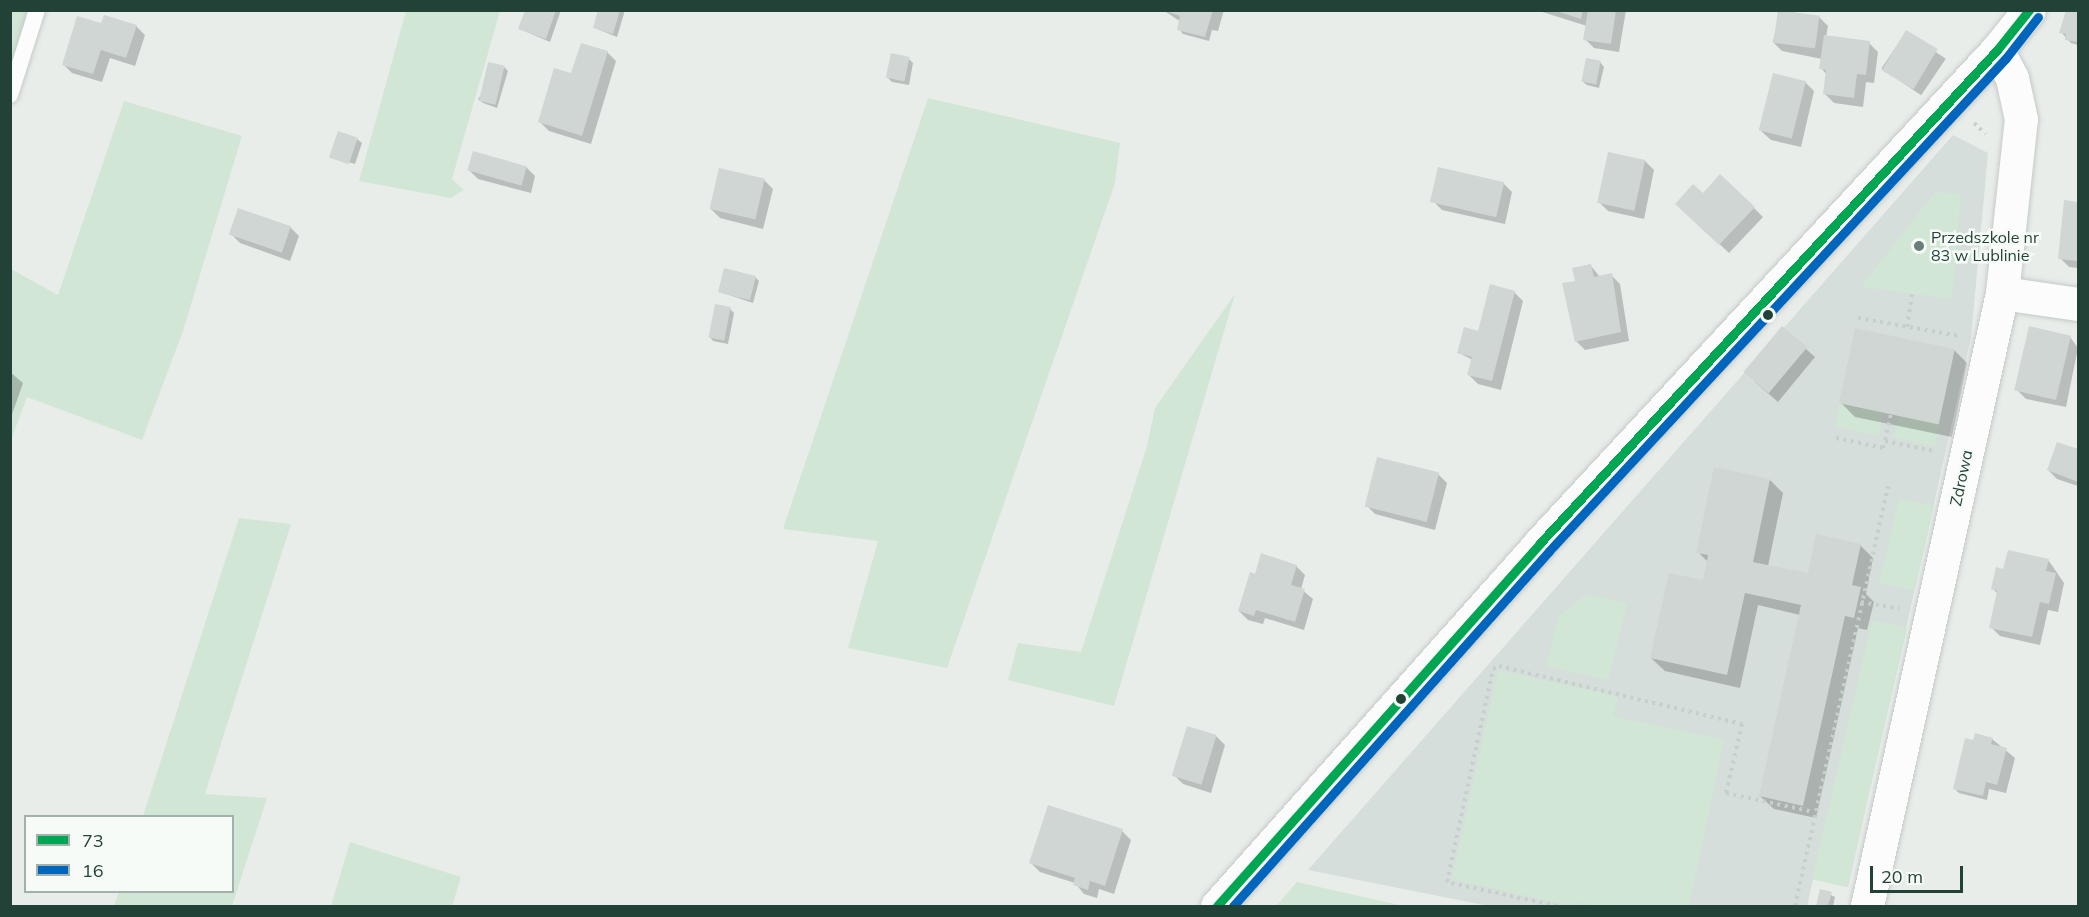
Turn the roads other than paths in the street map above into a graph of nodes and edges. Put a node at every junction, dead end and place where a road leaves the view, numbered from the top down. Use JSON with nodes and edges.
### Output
{"nodes":[{"id":1,"x":37,"y":10,"type":"edge"},
{"id":2,"x":2029,"y":10,"type":"edge"},
{"id":3,"x":1997,"y":50,"type":"junction"},
{"id":4,"x":10,"y":94,"type":"edge"},
{"id":5,"x":2002,"y":293,"type":"junction"},
{"id":6,"x":2079,"y":304,"type":"edge"},
{"id":7,"x":1217,"y":906,"type":"edge"},
{"id":8,"x":1867,"y":906,"type":"edge"}],
"edges":[{"from":1,"to":4,"type":"lane"},
{"from":2,"to":3,"type":"street"},
{"from":3,"to":5,"type":"street","name":"Zdrowa"},
{"from":3,"to":7,"type":"street"},
{"from":5,"to":6,"type":"street"},
{"from":5,"to":8,"type":"street","name":"Zdrowa"}]}
